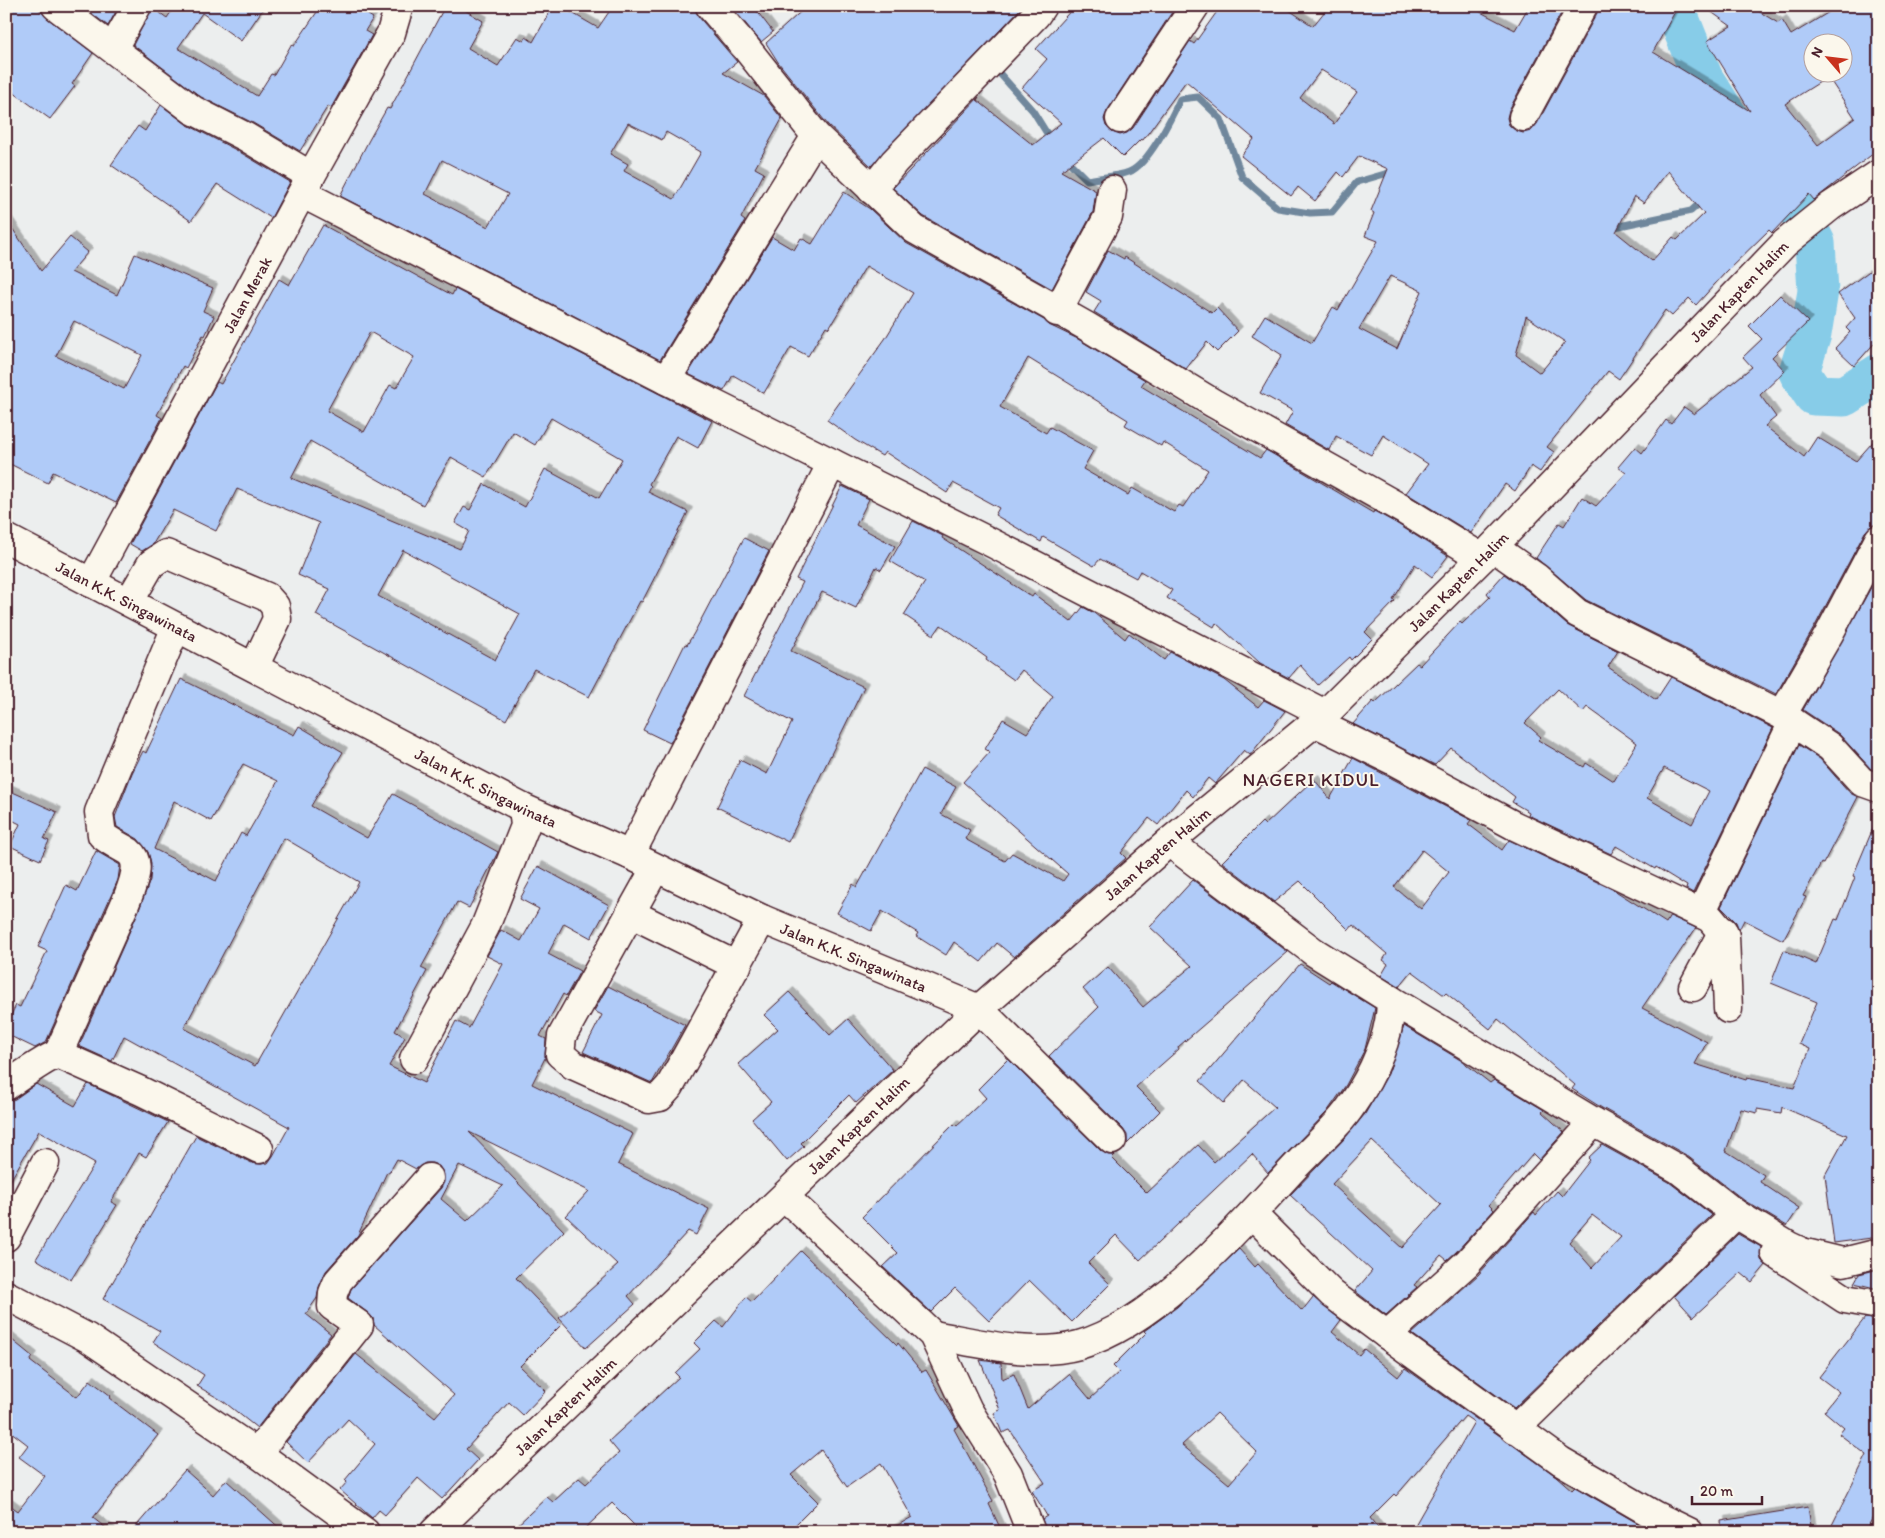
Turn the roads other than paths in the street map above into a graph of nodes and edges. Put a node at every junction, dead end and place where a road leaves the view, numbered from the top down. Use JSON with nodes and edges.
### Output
{"nodes":[{"id":1,"x":137,"y":6,"type":"edge"},
{"id":2,"x":399,"y":6,"type":"edge"},
{"id":3,"x":710,"y":6,"type":"edge"},
{"id":4,"x":1042,"y":6,"type":"edge"},
{"id":5,"x":1195,"y":6,"type":"edge"},
{"id":6,"x":1583,"y":6,"type":"edge"},
{"id":7,"x":64,"y":8,"type":"edge"},
{"id":8,"x":113,"y":48,"type":"junction"},
{"id":9,"x":1523,"y":117,"type":"dead end"},
{"id":10,"x":1120,"y":119,"type":"dead end"},
{"id":11,"x":816,"y":136,"type":"junction"},
{"id":12,"x":1879,"y":174,"type":"edge"},
{"id":13,"x":307,"y":185,"type":"junction"},
{"id":14,"x":872,"y":190,"type":"junction"},
{"id":15,"x":1112,"y":190,"type":"dead end"},
{"id":16,"x":1057,"y":312,"type":"junction"},
{"id":17,"x":666,"y":380,"type":"junction"},
{"id":18,"x":832,"y":463,"type":"junction"},
{"id":19,"x":6,"y":538,"type":"edge"},
{"id":20,"x":1879,"y":539,"type":"edge"},
{"id":21,"x":1487,"y":552,"type":"junction"},
{"id":22,"x":91,"y":583,"type":"junction"},
{"id":23,"x":129,"y":602,"type":"junction"},
{"id":24,"x":176,"y":627,"type":"junction"},
{"id":25,"x":254,"y":667,"type":"junction"},
{"id":26,"x":1787,"y":718,"type":"junction"},
{"id":27,"x":1321,"y":719,"type":"junction"},
{"id":28,"x":1879,"y":788,"type":"edge"},
{"id":29,"x":523,"y":808,"type":"junction"},
{"id":30,"x":1169,"y":842,"type":"junction"},
{"id":31,"x":630,"y":855,"type":"junction"},
{"id":32,"x":655,"y":868,"type":"junction"},
{"id":33,"x":1701,"y":912,"type":"junction"},
{"id":34,"x":630,"y":913,"type":"junction"},
{"id":35,"x":762,"y":920,"type":"junction"},
{"id":36,"x":1723,"y":931,"type":"junction"},
{"id":37,"x":737,"y":966,"type":"junction"},
{"id":38,"x":1693,"y":987,"type":"dead end"},
{"id":39,"x":1391,"y":1000,"type":"junction"},
{"id":40,"x":979,"y":1009,"type":"junction"},
{"id":41,"x":1728,"y":1009,"type":"dead end"},
{"id":42,"x":58,"y":1054,"type":"junction"},
{"id":43,"x":414,"y":1058,"type":"dead end"},
{"id":44,"x":6,"y":1086,"type":"edge"},
{"id":45,"x":1594,"y":1122,"type":"junction"},
{"id":46,"x":1112,"y":1140,"type":"dead end"},
{"id":47,"x":259,"y":1149,"type":"dead end"},
{"id":48,"x":45,"y":1163,"type":"dead end"},
{"id":49,"x":429,"y":1178,"type":"dead end"},
{"id":50,"x":785,"y":1197,"type":"junction"},
{"id":51,"x":1253,"y":1215,"type":"junction"},
{"id":52,"x":1732,"y":1218,"type":"junction"},
{"id":53,"x":6,"y":1237,"type":"edge"},
{"id":54,"x":1879,"y":1253,"type":"edge"},
{"id":55,"x":6,"y":1295,"type":"edge"},
{"id":56,"x":1879,"y":1305,"type":"edge"},
{"id":57,"x":933,"y":1335,"type":"junction"},
{"id":58,"x":1387,"y":1335,"type":"junction"},
{"id":59,"x":1516,"y":1429,"type":"junction"},
{"id":60,"x":257,"y":1453,"type":"junction"},
{"id":61,"x":365,"y":1532,"type":"edge"},
{"id":62,"x":434,"y":1532,"type":"edge"},
{"id":63,"x":1031,"y":1532,"type":"edge"},
{"id":64,"x":1689,"y":1532,"type":"edge"}],
"edges":[{"from":1,"to":8,"type":"street"},
{"from":2,"to":13,"type":"street","name":"Jalan Merak"},
{"from":3,"to":11,"type":"street"},
{"from":4,"to":14,"type":"street"},
{"from":5,"to":10,"type":"street"},
{"from":6,"to":9,"type":"street"},
{"from":7,"to":8,"type":"street"},
{"from":8,"to":13,"type":"street"},
{"from":11,"to":14,"type":"street"},
{"from":11,"to":17,"type":"street"},
{"from":12,"to":21,"type":"street","name":"Jalan Kapten Halim"},
{"from":13,"to":17,"type":"street"},
{"from":13,"to":22,"type":"street","name":"Jalan Merak"},
{"from":14,"to":16,"type":"street"},
{"from":15,"to":16,"type":"street"},
{"from":16,"to":21,"type":"street"},
{"from":17,"to":18,"type":"street"},
{"from":18,"to":27,"type":"street"},
{"from":18,"to":31,"type":"street"},
{"from":19,"to":22,"type":"street","name":"Jalan K.K. Singawinata"},
{"from":20,"to":26,"type":"street"},
{"from":21,"to":26,"type":"street"},
{"from":21,"to":27,"type":"street","name":"Jalan Kapten Halim"},
{"from":22,"to":23,"type":"street","name":"Jalan K.K. Singawinata"},
{"from":23,"to":24,"type":"street","name":"Jalan K.K. Singawinata"},
{"from":23,"to":25,"type":"street"},
{"from":24,"to":25,"type":"street","name":"Jalan K.K. Singawinata"},
{"from":24,"to":42,"type":"street"},
{"from":25,"to":29,"type":"street","name":"Jalan K.K. Singawinata"},
{"from":26,"to":28,"type":"street"},
{"from":26,"to":33,"type":"street"},
{"from":27,"to":30,"type":"street","name":"Jalan Kapten Halim"},
{"from":27,"to":33,"type":"street"},
{"from":29,"to":31,"type":"street","name":"Jalan K.K. Singawinata"},
{"from":29,"to":43,"type":"street"},
{"from":30,"to":39,"type":"street"},
{"from":30,"to":40,"type":"street","name":"Jalan Kapten Halim"},
{"from":31,"to":32,"type":"street","name":"Jalan K.K. Singawinata"},
{"from":32,"to":34,"type":"street"},
{"from":32,"to":35,"type":"street","name":"Jalan K.K. Singawinata"},
{"from":33,"to":36,"type":"street"},
{"from":34,"to":37,"type":"street"},
{"from":34,"to":37,"type":"street"},
{"from":35,"to":37,"type":"street"},
{"from":35,"to":40,"type":"street","name":"Jalan K.K. Singawinata"},
{"from":36,"to":38,"type":"street"},
{"from":36,"to":41,"type":"street"},
{"from":39,"to":45,"type":"street"},
{"from":39,"to":51,"type":"street"},
{"from":40,"to":46,"type":"street"},
{"from":40,"to":50,"type":"street","name":"Jalan Kapten Halim"},
{"from":42,"to":44,"type":"street"},
{"from":42,"to":47,"type":"street"},
{"from":45,"to":52,"type":"street"},
{"from":45,"to":58,"type":"street"},
{"from":48,"to":53,"type":"street"},
{"from":49,"to":60,"type":"street"},
{"from":50,"to":57,"type":"street"},
{"from":50,"to":62,"type":"street","name":"Jalan Kapten Halim"},
{"from":51,"to":57,"type":"street"},
{"from":51,"to":58,"type":"street"},
{"from":52,"to":54,"type":"street"},
{"from":52,"to":56,"type":"street"},
{"from":52,"to":59,"type":"street"},
{"from":55,"to":60,"type":"street"},
{"from":57,"to":63,"type":"street"},
{"from":58,"to":59,"type":"street"},
{"from":59,"to":64,"type":"street"},
{"from":60,"to":61,"type":"street"}]}
